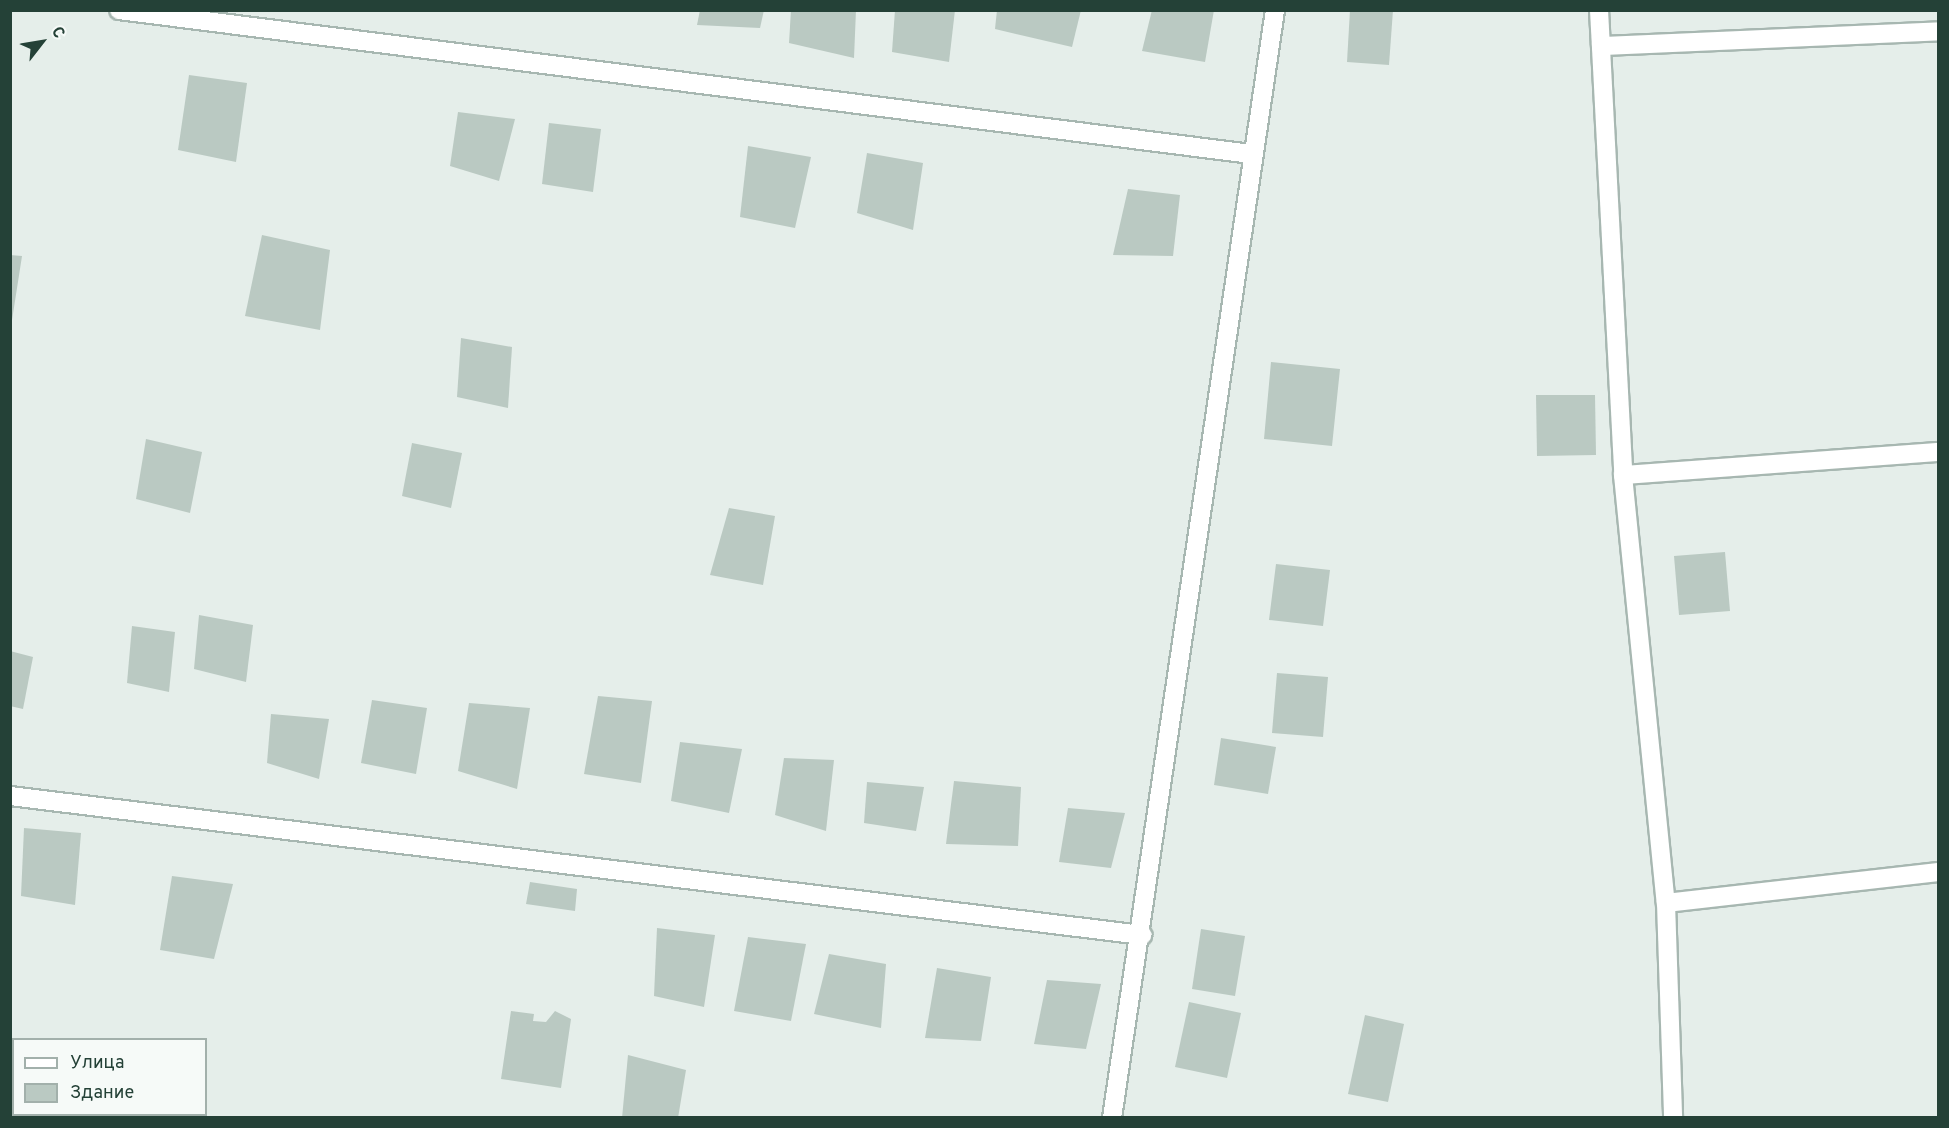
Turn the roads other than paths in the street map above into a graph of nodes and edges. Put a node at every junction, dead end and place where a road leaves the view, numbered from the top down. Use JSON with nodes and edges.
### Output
{"nodes":[{"id":1,"x":119,"y":10,"type":"edge"},
{"id":2,"x":1275,"y":10,"type":"edge"},
{"id":3,"x":1599,"y":10,"type":"edge"},
{"id":4,"x":1938,"y":31,"type":"edge"},
{"id":5,"x":1601,"y":46,"type":"junction"},
{"id":6,"x":1251,"y":154,"type":"junction"},
{"id":7,"x":1938,"y":453,"type":"edge"},
{"id":8,"x":1623,"y":475,"type":"junction"},
{"id":9,"x":10,"y":796,"type":"edge"},
{"id":10,"x":1938,"y":872,"type":"edge"},
{"id":11,"x":1666,"y":903,"type":"junction"},
{"id":12,"x":1142,"y":935,"type":"junction"},
{"id":13,"x":1112,"y":1118,"type":"edge"},
{"id":14,"x":1673,"y":1118,"type":"edge"}],
"edges":[{"from":1,"to":6,"type":"street"},
{"from":2,"to":6,"type":"street"},
{"from":3,"to":5,"type":"street"},
{"from":4,"to":5,"type":"street"},
{"from":5,"to":8,"type":"street"},
{"from":6,"to":12,"type":"street"},
{"from":7,"to":8,"type":"street"},
{"from":8,"to":11,"type":"street"},
{"from":9,"to":12,"type":"street"},
{"from":10,"to":11,"type":"street"},
{"from":11,"to":14,"type":"street"},
{"from":12,"to":13,"type":"street"}]}
